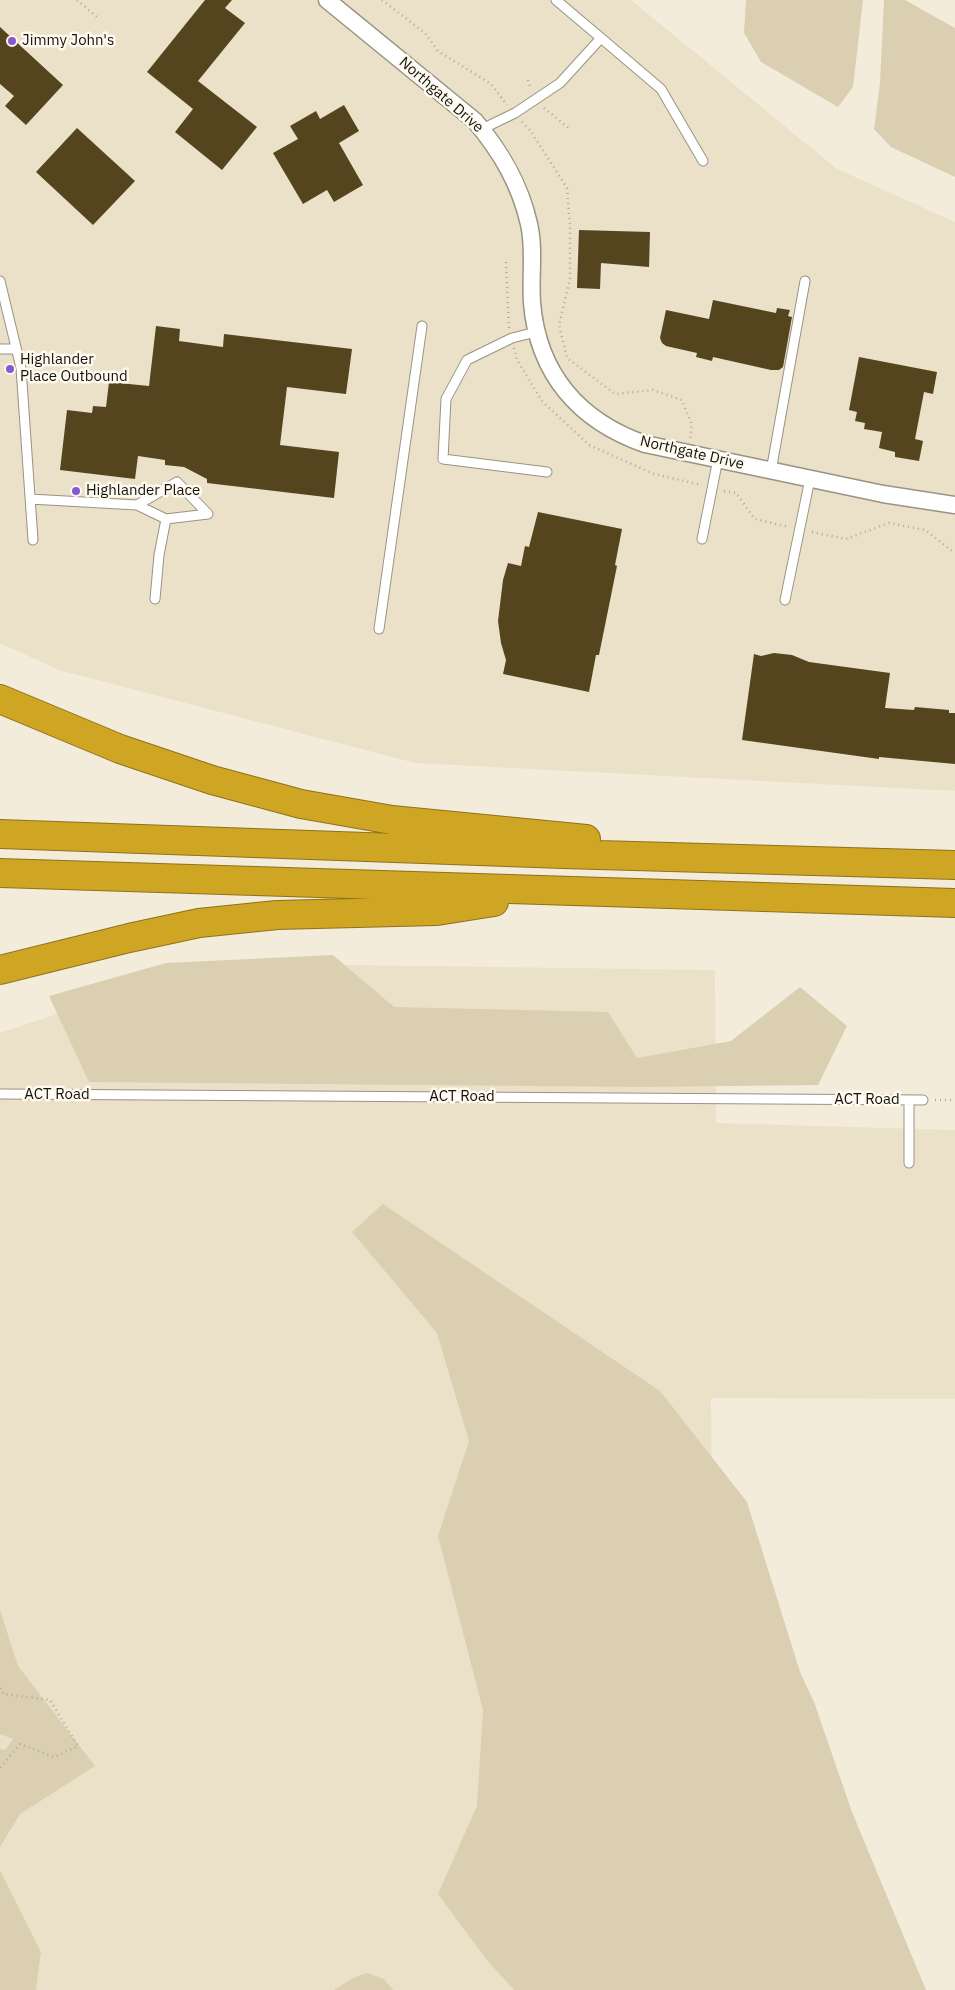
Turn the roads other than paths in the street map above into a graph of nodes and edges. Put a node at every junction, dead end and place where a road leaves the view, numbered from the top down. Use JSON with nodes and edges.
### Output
{"nodes":[{"id":1,"x":327,"y":0,"type":"edge"},
{"id":2,"x":556,"y":0,"type":"edge"},
{"id":3,"x":602,"y":38,"type":"junction"},
{"id":4,"x":482,"y":129,"type":"junction"},
{"id":5,"x":704,"y":161,"type":"dead end"},
{"id":6,"x":0,"y":281,"type":"edge"},
{"id":7,"x":806,"y":281,"type":"dead end"},
{"id":8,"x":422,"y":326,"type":"dead end"},
{"id":9,"x":536,"y":332,"type":"junction"},
{"id":10,"x":0,"y":349,"type":"edge"},
{"id":11,"x":16,"y":349,"type":"junction"},
{"id":12,"x":718,"y":459,"type":"junction"},
{"id":13,"x":771,"y":471,"type":"junction"},
{"id":14,"x":547,"y":472,"type":"dead end"},
{"id":15,"x":810,"y":479,"type":"junction"},
{"id":16,"x":30,"y":499,"type":"junction"},
{"id":17,"x":137,"y":505,"type":"junction"},
{"id":18,"x":955,"y":505,"type":"edge"},
{"id":19,"x":166,"y":519,"type":"junction"},
{"id":20,"x":702,"y":539,"type":"dead end"},
{"id":21,"x":33,"y":540,"type":"dead end"},
{"id":22,"x":155,"y":599,"type":"dead end"},
{"id":23,"x":785,"y":600,"type":"dead end"},
{"id":24,"x":379,"y":629,"type":"dead end"},
{"id":25,"x":0,"y":698,"type":"edge"},
{"id":26,"x":0,"y":834,"type":"edge"},
{"id":27,"x":634,"y":857,"type":"junction"},
{"id":28,"x":955,"y":865,"type":"edge"},
{"id":29,"x":0,"y":874,"type":"edge"},
{"id":30,"x":559,"y":892,"type":"junction"},
{"id":31,"x":955,"y":903,"type":"edge"},
{"id":32,"x":0,"y":970,"type":"edge"},
{"id":33,"x":0,"y":1094,"type":"edge"},
{"id":34,"x":909,"y":1100,"type":"junction"},
{"id":35,"x":923,"y":1100,"type":"road end"},
{"id":36,"x":909,"y":1163,"type":"dead end"}],
"edges":[{"from":1,"to":4,"type":"street","name":"Northgate Drive"},
{"from":2,"to":3,"type":"lane"},
{"from":3,"to":4,"type":"lane"},
{"from":3,"to":5,"type":"lane"},
{"from":4,"to":9,"type":"street","name":"Northgate Drive"},
{"from":6,"to":11,"type":"lane"},
{"from":7,"to":13,"type":"lane"},
{"from":8,"to":24,"type":"lane"},
{"from":9,"to":12,"type":"street","name":"Northgate Drive"},
{"from":9,"to":14,"type":"lane"},
{"from":10,"to":11,"type":"lane"},
{"from":11,"to":16,"type":"lane"},
{"from":12,"to":13,"type":"street","name":"Northgate Drive"},
{"from":12,"to":20,"type":"lane"},
{"from":13,"to":15,"type":"street","name":"Northgate Drive"},
{"from":15,"to":18,"type":"street","name":"Northgate Drive"},
{"from":15,"to":23,"type":"lane"},
{"from":16,"to":17,"type":"lane"},
{"from":16,"to":21,"type":"lane"},
{"from":17,"to":19,"type":"lane"},
{"from":17,"to":19,"type":"lane"},
{"from":19,"to":22,"type":"lane"},
{"from":25,"to":27,"type":"highway"},
{"from":26,"to":27,"type":"highway"},
{"from":27,"to":28,"type":"highway"},
{"from":29,"to":30,"type":"highway"},
{"from":30,"to":31,"type":"highway"},
{"from":30,"to":32,"type":"highway"},
{"from":33,"to":34,"type":"lane","name":"ACT Road"},
{"from":34,"to":35,"type":"lane","name":"ACT Road"},
{"from":34,"to":36,"type":"lane"}]}
